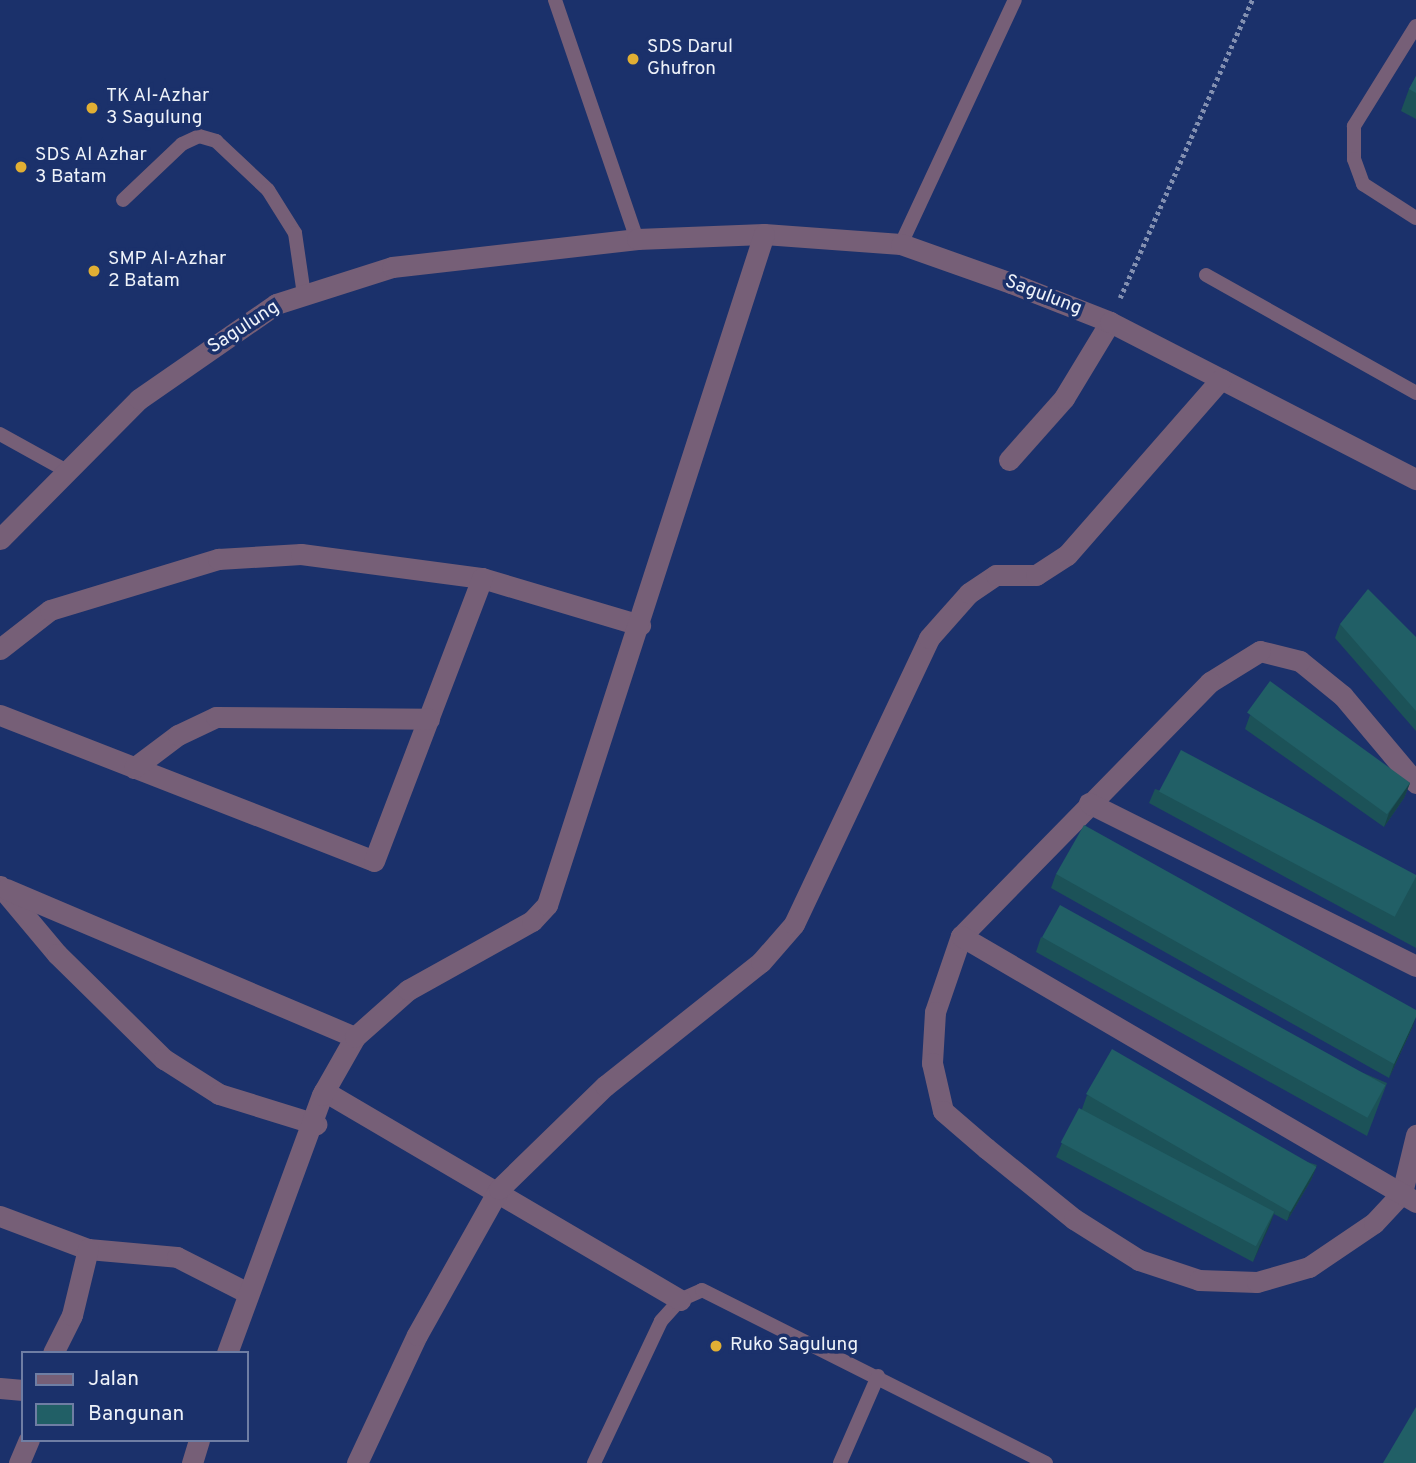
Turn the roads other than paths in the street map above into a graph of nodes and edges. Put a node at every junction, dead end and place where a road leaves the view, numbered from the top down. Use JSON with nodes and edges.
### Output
{"nodes":[{"id":1,"x":555,"y":0,"type":"edge"},
{"id":2,"x":1015,"y":0,"type":"edge"},
{"id":3,"x":1416,"y":26,"type":"edge"},
{"id":4,"x":123,"y":200,"type":"dead end"},
{"id":5,"x":1416,"y":218,"type":"edge"},
{"id":6,"x":764,"y":234,"type":"junction"},
{"id":7,"x":638,"y":239,"type":"junction"},
{"id":8,"x":901,"y":244,"type":"junction"},
{"id":9,"x":1206,"y":275,"type":"dead end"},
{"id":10,"x":304,"y":295,"type":"junction"},
{"id":11,"x":1110,"y":322,"type":"junction"},
{"id":12,"x":1220,"y":379,"type":"junction"},
{"id":13,"x":1416,"y":393,"type":"edge"},
{"id":14,"x":0,"y":434,"type":"edge"},
{"id":15,"x":1009,"y":460,"type":"dead end"},
{"id":16,"x":65,"y":470,"type":"junction"},
{"id":17,"x":1416,"y":479,"type":"edge"},
{"id":18,"x":0,"y":539,"type":"edge"},
{"id":19,"x":482,"y":579,"type":"junction"},
{"id":20,"x":640,"y":625,"type":"junction"},
{"id":21,"x":0,"y":649,"type":"edge"},
{"id":22,"x":0,"y":715,"type":"edge"},
{"id":23,"x":429,"y":719,"type":"junction"},
{"id":24,"x":134,"y":768,"type":"junction"},
{"id":25,"x":1416,"y":783,"type":"edge"},
{"id":26,"x":1089,"y":803,"type":"junction"},
{"id":27,"x":0,"y":886,"type":"edge"},
{"id":28,"x":961,"y":936,"type":"junction"},
{"id":29,"x":1416,"y":965,"type":"edge"},
{"id":30,"x":355,"y":1037,"type":"junction"},
{"id":31,"x":324,"y":1091,"type":"junction"},
{"id":32,"x":316,"y":1124,"type":"junction"},
{"id":33,"x":1416,"y":1135,"type":"edge"},
{"id":34,"x":499,"y":1189,"type":"junction"},
{"id":35,"x":1409,"y":1197,"type":"edge"},
{"id":36,"x":0,"y":1216,"type":"edge"},
{"id":37,"x":88,"y":1249,"type":"junction"},
{"id":38,"x":246,"y":1292,"type":"junction"},
{"id":39,"x":680,"y":1300,"type":"junction"},
{"id":40,"x":54,"y":1351,"type":"edge"},
{"id":41,"x":228,"y":1351,"type":"edge"},
{"id":42,"x":878,"y":1376,"type":"junction"},
{"id":43,"x":0,"y":1388,"type":"edge"},
{"id":44,"x":21,"y":1390,"type":"edge"},
{"id":45,"x":28,"y":1442,"type":"edge"},
{"id":46,"x":198,"y":1442,"type":"edge"},
{"id":47,"x":19,"y":1463,"type":"edge"},
{"id":48,"x":192,"y":1463,"type":"edge"},
{"id":49,"x":357,"y":1463,"type":"edge"},
{"id":50,"x":594,"y":1463,"type":"edge"},
{"id":51,"x":839,"y":1463,"type":"edge"},
{"id":52,"x":1046,"y":1463,"type":"edge"}],
"edges":[{"from":1,"to":7,"type":"lane"},
{"from":2,"to":8,"type":"lane"},
{"from":3,"to":5,"type":"lane"},
{"from":4,"to":10,"type":"lane"},
{"from":6,"to":7,"type":"street","name":"Sagulung"},
{"from":6,"to":8,"type":"street","name":"Sagulung"},
{"from":6,"to":20,"type":"street"},
{"from":7,"to":10,"type":"street","name":"Sagulung"},
{"from":8,"to":11,"type":"street","name":"Sagulung"},
{"from":9,"to":13,"type":"lane"},
{"from":10,"to":16,"type":"street","name":"Sagulung"},
{"from":11,"to":12,"type":"street","name":"Sagulung"},
{"from":11,"to":15,"type":"street"},
{"from":12,"to":17,"type":"street","name":"Sagulung"},
{"from":12,"to":34,"type":"street"},
{"from":14,"to":16,"type":"lane"},
{"from":16,"to":18,"type":"street","name":"Sagulung"},
{"from":19,"to":20,"type":"street"},
{"from":19,"to":21,"type":"street"},
{"from":19,"to":23,"type":"street"},
{"from":20,"to":30,"type":"street"},
{"from":22,"to":24,"type":"street"},
{"from":23,"to":24,"type":"street"},
{"from":23,"to":24,"type":"street"},
{"from":25,"to":26,"type":"street"},
{"from":26,"to":28,"type":"street"},
{"from":26,"to":29,"type":"street"},
{"from":27,"to":30,"type":"street"},
{"from":27,"to":32,"type":"street"},
{"from":28,"to":35,"type":"street"},
{"from":28,"to":35,"type":"street"},
{"from":30,"to":31,"type":"street"},
{"from":31,"to":32,"type":"street"},
{"from":31,"to":34,"type":"street"},
{"from":32,"to":38,"type":"street"},
{"from":33,"to":35,"type":"street"},
{"from":34,"to":39,"type":"street"},
{"from":34,"to":49,"type":"street"},
{"from":36,"to":37,"type":"street"},
{"from":37,"to":38,"type":"street"},
{"from":37,"to":40,"type":"street"},
{"from":38,"to":41,"type":"street"},
{"from":39,"to":42,"type":"lane"},
{"from":39,"to":50,"type":"lane"},
{"from":42,"to":51,"type":"lane"},
{"from":42,"to":52,"type":"lane"},
{"from":43,"to":44,"type":"street"},
{"from":45,"to":47,"type":"street"},
{"from":46,"to":48,"type":"street"}]}
